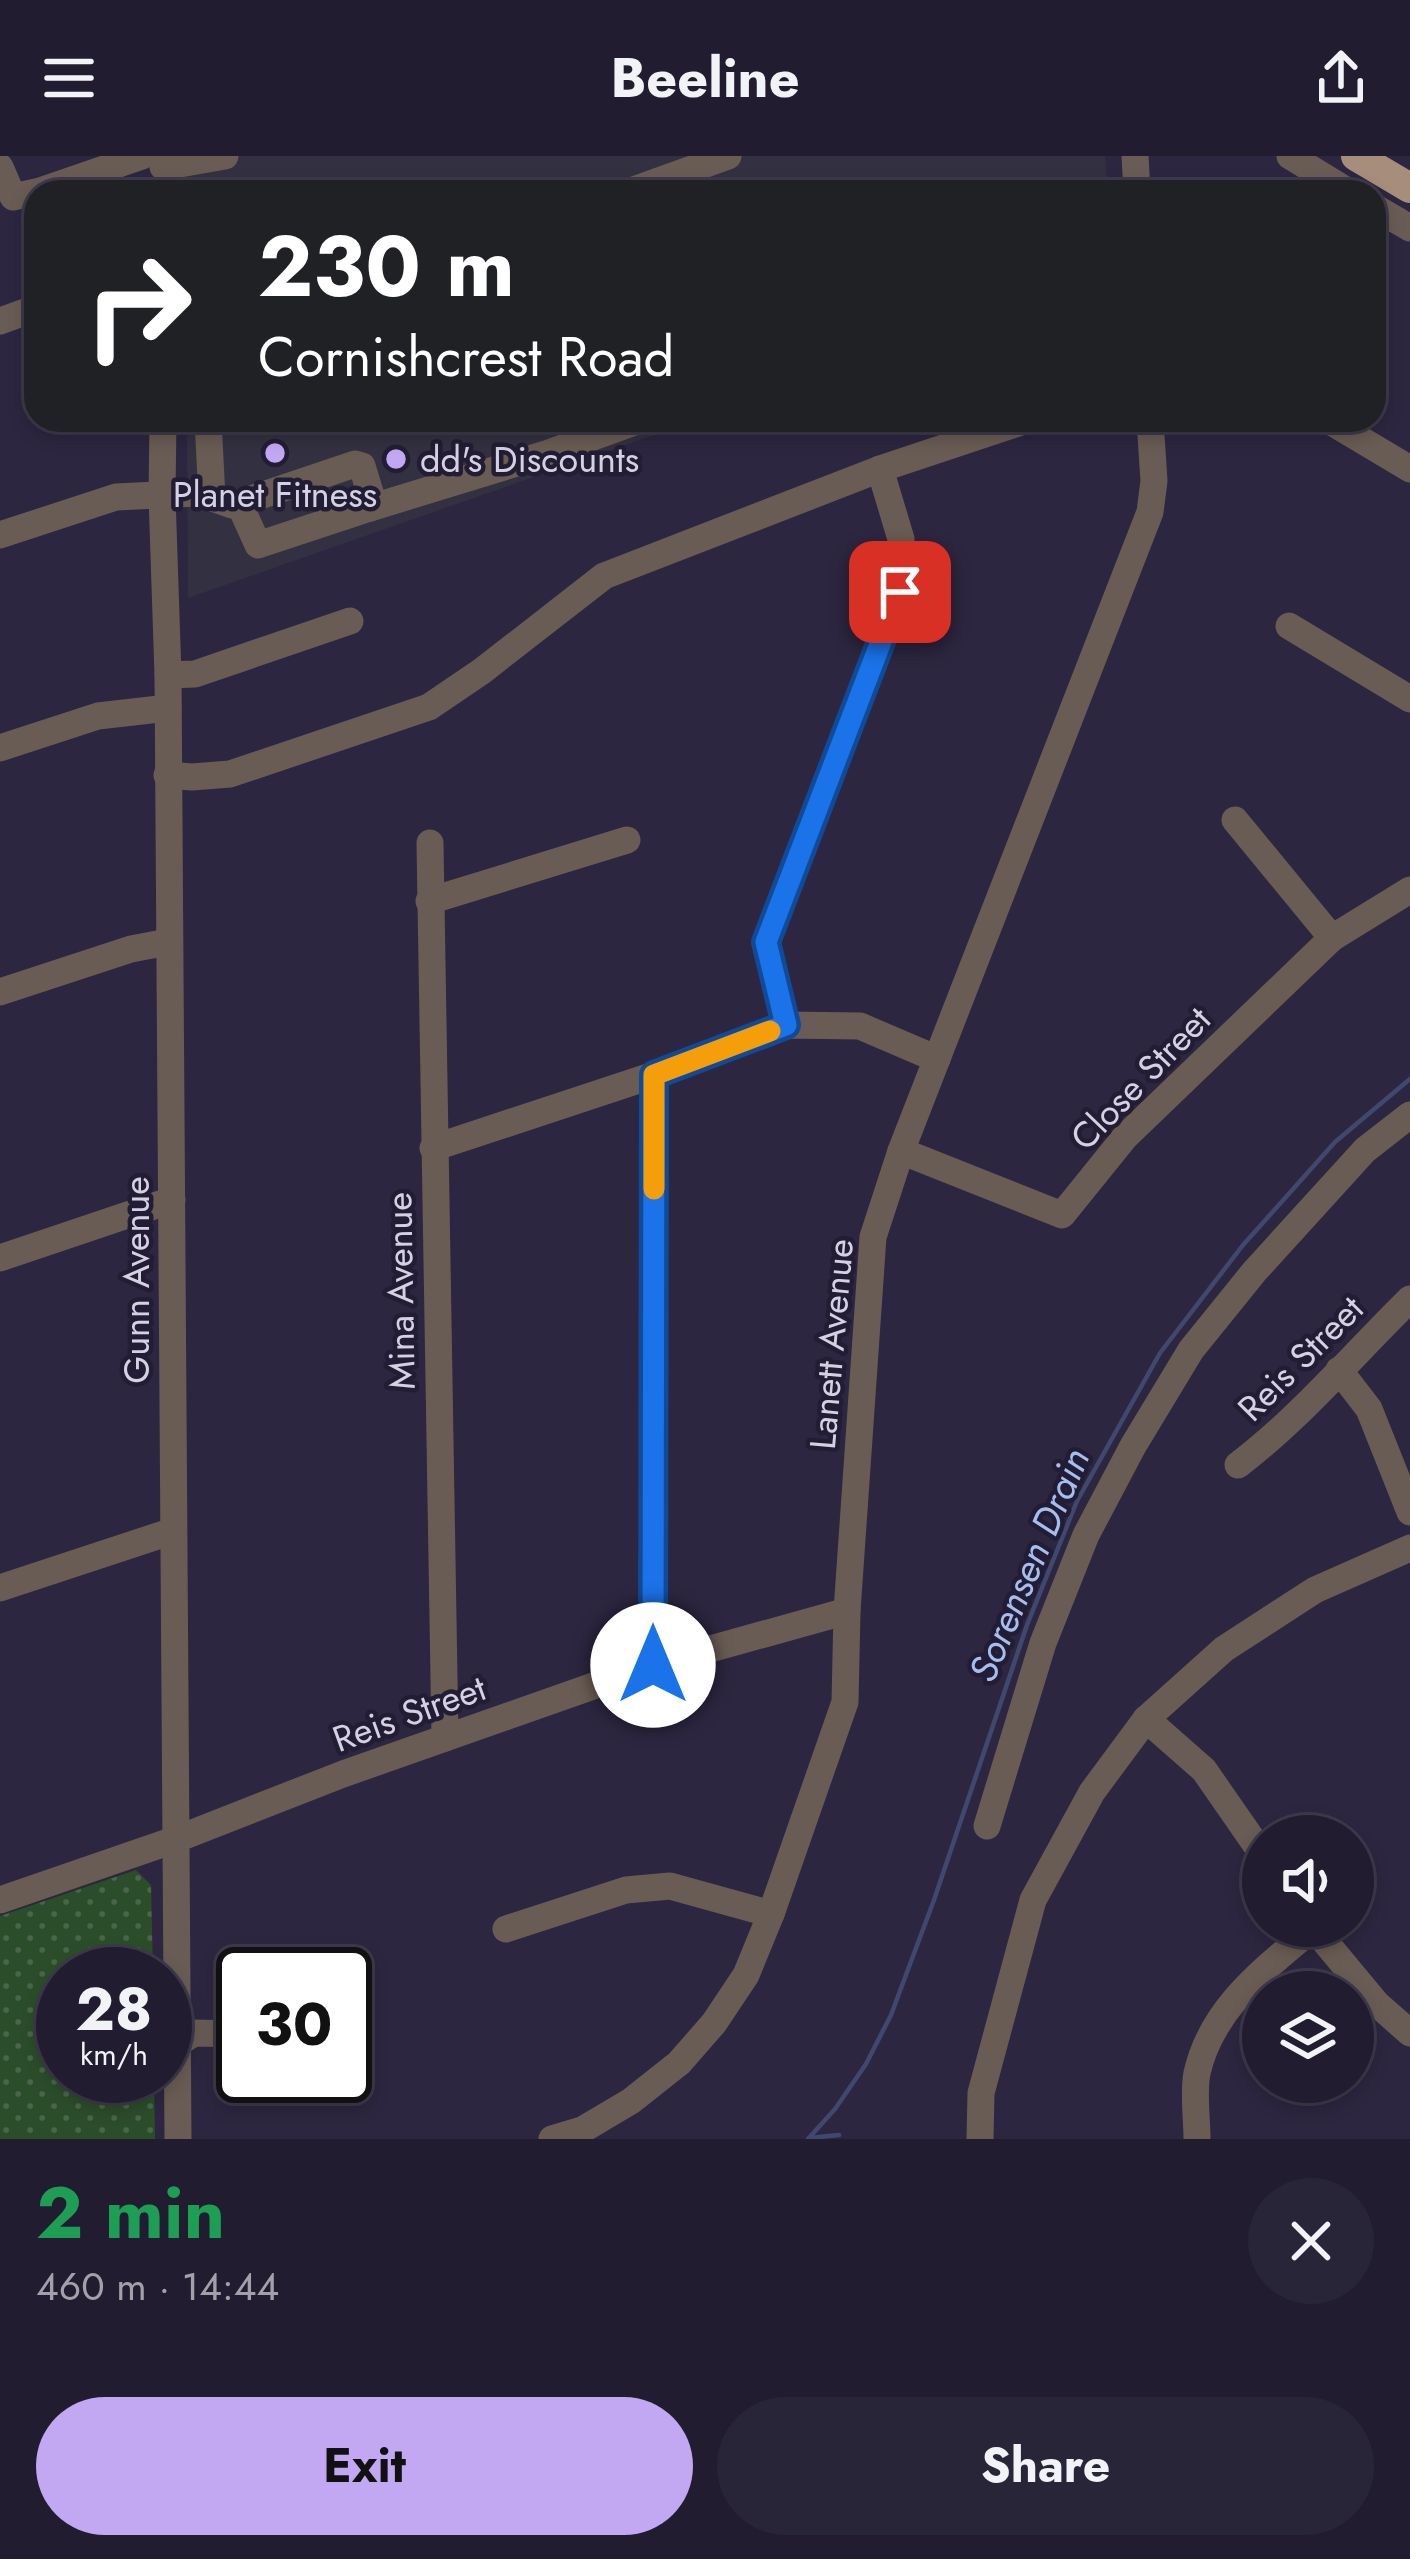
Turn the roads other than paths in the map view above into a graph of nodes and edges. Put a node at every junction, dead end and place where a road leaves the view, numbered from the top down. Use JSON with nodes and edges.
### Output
{"nodes":[{"id":1,"x":728,"y":156,"type":"edge"},
{"id":2,"x":1290,"y":156,"type":"edge"},
{"id":3,"x":1356,"y":156,"type":"edge"},
{"id":4,"x":212,"y":157,"type":"edge"},
{"id":5,"x":0,"y":167,"type":"edge"},
{"id":6,"x":158,"y":168,"type":"edge"},
{"id":7,"x":98,"y":180,"type":"edge"},
{"id":8,"x":661,"y":180,"type":"edge"},
{"id":9,"x":1329,"y":180,"type":"edge"},
{"id":10,"x":1410,"y":188,"type":"edge"},
{"id":11,"x":24,"y":195,"type":"edge"},
{"id":12,"x":163,"y":432,"type":"edge"},
{"id":13,"x":211,"y":432,"type":"edge"},
{"id":14,"x":607,"y":432,"type":"edge"},
{"id":15,"x":991,"y":432,"type":"edge"},
{"id":16,"x":1151,"y":432,"type":"edge"},
{"id":17,"x":1348,"y":432,"type":"edge"},
{"id":18,"x":880,"y":469,"type":"junction"},
{"id":19,"x":1410,"y":469,"type":"edge"},
{"id":20,"x":162,"y":496,"type":"junction"},
{"id":21,"x":226,"y":501,"type":"junction"},
{"id":22,"x":370,"y":508,"type":"junction"},
{"id":23,"x":0,"y":536,"type":"edge"},
{"id":24,"x":350,"y":621,"type":"dead end"},
{"id":25,"x":1289,"y":626,"type":"dead end"},
{"id":26,"x":168,"y":675,"type":"junction"},
{"id":27,"x":1410,"y":699,"type":"edge"},
{"id":28,"x":168,"y":708,"type":"junction"},
{"id":29,"x":0,"y":748,"type":"edge"},
{"id":30,"x":167,"y":775,"type":"junction"},
{"id":31,"x":1235,"y":820,"type":"dead end"},
{"id":32,"x":627,"y":840,"type":"dead end"},
{"id":33,"x":430,"y":843,"type":"dead end"},
{"id":34,"x":1410,"y":890,"type":"edge"},
{"id":35,"x":429,"y":901,"type":"junction"},
{"id":36,"x":1332,"y":938,"type":"junction"},
{"id":37,"x":168,"y":942,"type":"junction"},
{"id":38,"x":0,"y":992,"type":"edge"},
{"id":39,"x":786,"y":1025,"type":"junction"},
{"id":40,"x":937,"y":1059,"type":"junction"},
{"id":41,"x":654,"y":1075,"type":"junction"},
{"id":42,"x":1410,"y":1115,"type":"edge"},
{"id":43,"x":434,"y":1148,"type":"junction"},
{"id":44,"x":901,"y":1151,"type":"junction"},
{"id":45,"x":172,"y":1201,"type":"junction"},
{"id":46,"x":0,"y":1258,"type":"edge"},
{"id":47,"x":1410,"y":1299,"type":"edge"},
{"id":48,"x":1339,"y":1370,"type":"junction"},
{"id":49,"x":1238,"y":1465,"type":"dead end"},
{"id":50,"x":1410,"y":1512,"type":"edge"},
{"id":51,"x":173,"y":1531,"type":"junction"},
{"id":52,"x":1410,"y":1548,"type":"edge"},
{"id":53,"x":0,"y":1588,"type":"edge"},
{"id":54,"x":848,"y":1611,"type":"junction"},
{"id":55,"x":653,"y":1665,"type":"junction"},
{"id":56,"x":1146,"y":1719,"type":"junction"},
{"id":57,"x":445,"y":1738,"type":"junction"},
{"id":58,"x":1242,"y":1825,"type":"edge"},
{"id":59,"x":987,"y":1826,"type":"dead end"},
{"id":60,"x":177,"y":1839,"type":"junction"},
{"id":61,"x":0,"y":1900,"type":"edge"},
{"id":62,"x":771,"y":1914,"type":"junction"},
{"id":63,"x":506,"y":1929,"type":"dead end"},
{"id":64,"x":177,"y":1947,"type":"edge"},
{"id":65,"x":1290,"y":1947,"type":"edge"},
{"id":66,"x":1330,"y":1947,"type":"edge"},
{"id":67,"x":1410,"y":2033,"type":"edge"},
{"id":68,"x":178,"y":2103,"type":"edge"},
{"id":69,"x":178,"y":2139,"type":"edge"},
{"id":70,"x":552,"y":2139,"type":"edge"},
{"id":71,"x":980,"y":2139,"type":"edge"},
{"id":72,"x":1197,"y":2139,"type":"edge"}],
"edges":[{"from":1,"to":8,"type":"street"},
{"from":2,"to":9,"type":"street"},
{"from":3,"to":10,"type":"main road"},
{"from":4,"to":6,"type":"street"},
{"from":5,"to":11,"type":"street"},
{"from":6,"to":7,"type":"street"},
{"from":12,"to":20,"type":"street","name":"Gunn Avenue"},
{"from":13,"to":21,"type":"street"},
{"from":14,"to":22,"type":"street"},
{"from":15,"to":18,"type":"street"},
{"from":16,"to":40,"type":"street","name":"Lanett Avenue"},
{"from":17,"to":19,"type":"street"},
{"from":18,"to":30,"type":"street"},
{"from":18,"to":39,"type":"street"},
{"from":20,"to":21,"type":"street"},
{"from":20,"to":23,"type":"street"},
{"from":20,"to":26,"type":"street","name":"Gunn Avenue"},
{"from":21,"to":22,"type":"street"},
{"from":21,"to":22,"type":"street"},
{"from":24,"to":26,"type":"street"},
{"from":25,"to":27,"type":"street"},
{"from":26,"to":28,"type":"street","name":"Gunn Avenue"},
{"from":28,"to":29,"type":"street"},
{"from":28,"to":30,"type":"street","name":"Gunn Avenue"},
{"from":30,"to":37,"type":"street","name":"Gunn Avenue"},
{"from":31,"to":36,"type":"street"},
{"from":32,"to":35,"type":"street"},
{"from":33,"to":35,"type":"street","name":"Mina Avenue"},
{"from":34,"to":36,"type":"street","name":"Close Street"},
{"from":35,"to":43,"type":"street","name":"Mina Avenue"},
{"from":36,"to":44,"type":"street","name":"Close Street"},
{"from":37,"to":38,"type":"street"},
{"from":37,"to":45,"type":"street","name":"Gunn Avenue"},
{"from":39,"to":40,"type":"street"},
{"from":39,"to":41,"type":"street"},
{"from":40,"to":44,"type":"street","name":"Lanett Avenue"},
{"from":41,"to":43,"type":"street"},
{"from":41,"to":55,"type":"street"},
{"from":42,"to":59,"type":"street"},
{"from":43,"to":57,"type":"street","name":"Mina Avenue"},
{"from":44,"to":54,"type":"street","name":"Lanett Avenue"},
{"from":45,"to":46,"type":"street"},
{"from":45,"to":51,"type":"street","name":"Gunn Avenue"},
{"from":47,"to":48,"type":"street","name":"Reis Street"},
{"from":48,"to":49,"type":"street","name":"Reis Street"},
{"from":48,"to":50,"type":"street"},
{"from":51,"to":53,"type":"street"},
{"from":51,"to":60,"type":"street","name":"Gunn Avenue"},
{"from":52,"to":56,"type":"street"},
{"from":54,"to":55,"type":"street","name":"Reis Street"},
{"from":54,"to":62,"type":"street","name":"Lanett Avenue"},
{"from":55,"to":57,"type":"street","name":"Reis Street"},
{"from":56,"to":58,"type":"street"},
{"from":56,"to":71,"type":"street"},
{"from":57,"to":60,"type":"street","name":"Reis Street"},
{"from":60,"to":61,"type":"street","name":"Reis Street"},
{"from":60,"to":64,"type":"street","name":"Gunn Avenue"},
{"from":62,"to":63,"type":"street"},
{"from":62,"to":70,"type":"street","name":"Lanett Avenue"},
{"from":65,"to":72,"type":"street"},
{"from":66,"to":67,"type":"street"},
{"from":68,"to":69,"type":"street","name":"Gunn Avenue"}]}
